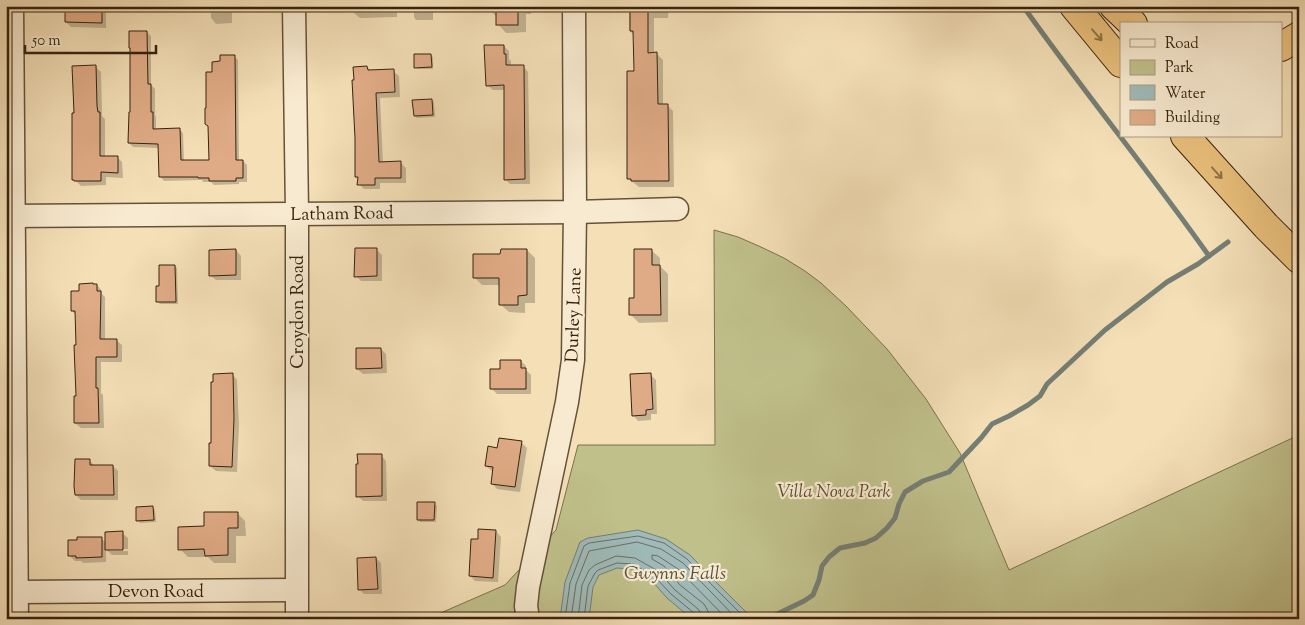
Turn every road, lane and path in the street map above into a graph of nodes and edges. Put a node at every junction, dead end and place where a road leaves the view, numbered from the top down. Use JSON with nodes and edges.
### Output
{"nodes":[{"id":1,"x":12,"y":6,"type":"edge"},
{"id":2,"x":294,"y":6,"type":"edge"},
{"id":3,"x":574,"y":6,"type":"edge"},
{"id":4,"x":1074,"y":6,"type":"edge"},
{"id":5,"x":1114,"y":6,"type":"edge"},
{"id":6,"x":1130,"y":22,"type":"edge"},
{"id":7,"x":1299,"y":36,"type":"edge"},
{"id":8,"x":1282,"y":45,"type":"edge"},
{"id":9,"x":1120,"y":62,"type":"edge"},
{"id":10,"x":1187,"y":138,"type":"edge"},
{"id":11,"x":677,"y":209,"type":"dead end"},
{"id":12,"x":575,"y":212,"type":"junction"},
{"id":13,"x":297,"y":213,"type":"junction"},
{"id":14,"x":10,"y":216,"type":"edge"},
{"id":15,"x":1299,"y":259,"type":"edge"},
{"id":16,"x":296,"y":590,"type":"junction"},
{"id":17,"x":16,"y":592,"type":"junction"},
{"id":18,"x":17,"y":619,"type":"edge"},
{"id":19,"x":297,"y":619,"type":"edge"},
{"id":20,"x":528,"y":619,"type":"edge"}],
"edges":[{"from":1,"to":14,"type":"street"},
{"from":2,"to":13,"type":"street","name":"Croydon Road"},
{"from":3,"to":12,"type":"street","name":"Durley Lane"},
{"from":4,"to":9,"type":"highway","one_way":true},
{"from":5,"to":6,"type":"highway"},
{"from":7,"to":8,"type":"highway"},
{"from":10,"to":15,"type":"highway","one_way":true},
{"from":11,"to":12,"type":"street","name":"Latham Road"},
{"from":12,"to":13,"type":"street","name":"Latham Road"},
{"from":12,"to":20,"type":"street","name":"Durley Lane"},
{"from":13,"to":14,"type":"street","name":"Latham Road"},
{"from":13,"to":16,"type":"street","name":"Croydon Road"},
{"from":14,"to":17,"type":"street"},
{"from":16,"to":17,"type":"street","name":"Devon Road"},
{"from":16,"to":19,"type":"street","name":"Croydon Road"},
{"from":17,"to":18,"type":"street"}]}
